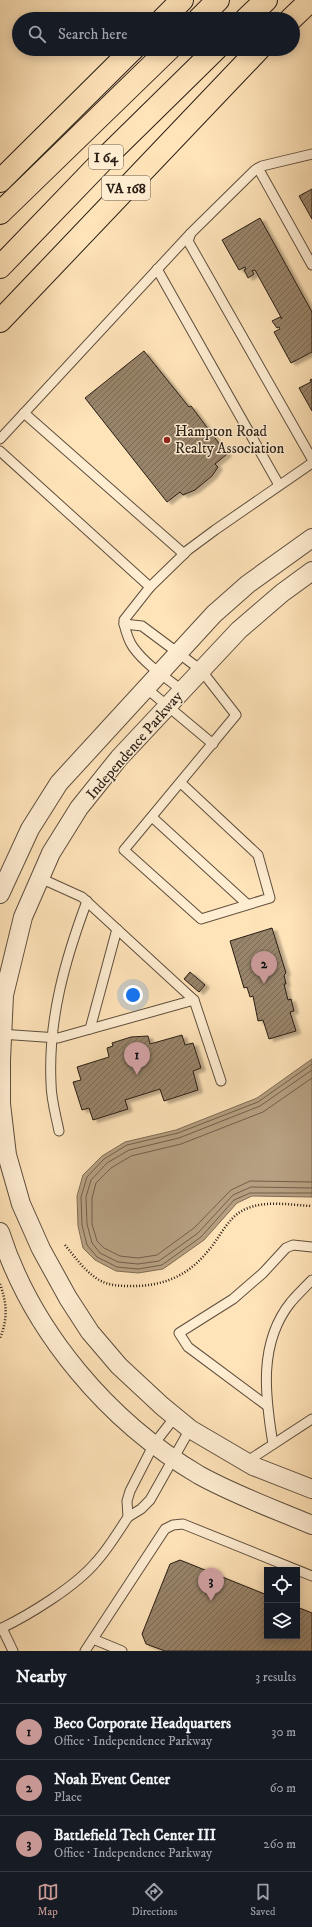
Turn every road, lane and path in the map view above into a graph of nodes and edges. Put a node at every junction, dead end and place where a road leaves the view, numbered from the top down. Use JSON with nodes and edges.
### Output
{"nodes":[{"id":1,"x":182,"y":0,"type":"edge"},
{"id":2,"x":218,"y":0,"type":"edge"},
{"id":3,"x":252,"y":0,"type":"edge"},
{"id":4,"x":266,"y":0,"type":"edge"},
{"id":5,"x":311,"y":0,"type":"edge"},
{"id":6,"x":170,"y":12,"type":"edge"},
{"id":7,"x":206,"y":12,"type":"edge"},
{"id":8,"x":240,"y":12,"type":"edge"},
{"id":9,"x":253,"y":12,"type":"edge"},
{"id":10,"x":298,"y":12,"type":"edge"},
{"id":11,"x":125,"y":56,"type":"edge"},
{"id":12,"x":162,"y":56,"type":"edge"},
{"id":13,"x":196,"y":56,"type":"edge"},
{"id":14,"x":209,"y":56,"type":"edge"},
{"id":15,"x":252,"y":56,"type":"edge"},
{"id":16,"x":312,"y":154,"type":"edge"},
{"id":17,"x":258,"y":168,"type":"junction"},
{"id":18,"x":0,"y":180,"type":"edge"},
{"id":19,"x":0,"y":213,"type":"edge"},
{"id":20,"x":191,"y":233,"type":"junction"},
{"id":21,"x":0,"y":254,"type":"edge"},
{"id":22,"x":312,"y":265,"type":"edge"},
{"id":23,"x":0,"y":267,"type":"edge"},
{"id":24,"x":158,"y":269,"type":"junction"},
{"id":25,"x":0,"y":321,"type":"edge"},
{"id":26,"x":24,"y":413,"type":"junction"},
{"id":27,"x":0,"y":439,"type":"edge"},
{"id":28,"x":0,"y":451,"type":"edge"},
{"id":29,"x":312,"y":461,"type":"edge"},
{"id":30,"x":280,"y":485,"type":"junction"},
{"id":31,"x":312,"y":538,"type":"edge"},
{"id":32,"x":184,"y":554,"type":"junction"},
{"id":33,"x":312,"y":572,"type":"edge"},
{"id":34,"x":150,"y":587,"type":"junction"},
{"id":35,"x":124,"y":624,"type":"junction"},
{"id":36,"x":178,"y":653,"type":"junction"},
{"id":37,"x":201,"y":670,"type":"junction"},
{"id":38,"x":160,"y":673,"type":"junction"},
{"id":39,"x":146,"y":688,"type":"junction"},
{"id":40,"x":182,"y":690,"type":"junction"},
{"id":41,"x":168,"y":706,"type":"junction"},
{"id":42,"x":213,"y":744,"type":"junction"},
{"id":43,"x":180,"y":783,"type":"junction"},
{"id":44,"x":152,"y":817,"type":"junction"},
{"id":45,"x":40,"y":878,"type":"junction"},
{"id":46,"x":0,"y":894,"type":"edge"},
{"id":47,"x":87,"y":901,"type":"junction"},
{"id":48,"x":247,"y":904,"type":"junction"},
{"id":49,"x":118,"y":929,"type":"junction"},
{"id":50,"x":194,"y":1000,"type":"junction"},
{"id":51,"x":90,"y":1029,"type":"junction"},
{"id":52,"x":1,"y":1034,"type":"edge"},
{"id":53,"x":52,"y":1038,"type":"junction"},
{"id":54,"x":220,"y":1081,"type":"dead end"},
{"id":55,"x":59,"y":1131,"type":"dead end"},
{"id":56,"x":312,"y":1206,"type":"edge"},
{"id":57,"x":0,"y":1232,"type":"edge"},
{"id":58,"x":65,"y":1245,"type":"dead end"},
{"id":59,"x":312,"y":1247,"type":"edge"},
{"id":60,"x":312,"y":1280,"type":"edge"},
{"id":61,"x":0,"y":1284,"type":"edge"},
{"id":62,"x":0,"y":1338,"type":"edge"},
{"id":63,"x":266,"y":1404,"type":"junction"},
{"id":64,"x":175,"y":1417,"type":"junction"},
{"id":65,"x":312,"y":1419,"type":"edge"},
{"id":66,"x":190,"y":1429,"type":"junction"},
{"id":67,"x":154,"y":1444,"type":"junction"},
{"id":68,"x":274,"y":1444,"type":"junction"},
{"id":69,"x":174,"y":1458,"type":"junction"},
{"id":70,"x":246,"y":1462,"type":"junction"},
{"id":71,"x":312,"y":1490,"type":"edge"},
{"id":72,"x":128,"y":1517,"type":"junction"},
{"id":73,"x":312,"y":1525,"type":"edge"},
{"id":74,"x":312,"y":1576,"type":"edge"},
{"id":75,"x":1,"y":1629,"type":"edge"},
{"id":76,"x":93,"y":1639,"type":"junction"},
{"id":77,"x":13,"y":1651,"type":"edge"},
{"id":78,"x":85,"y":1651,"type":"edge"},
{"id":79,"x":122,"y":1651,"type":"edge"}],
"edges":[{"from":1,"to":6,"type":"highway"},
{"from":2,"to":7,"type":"highway"},
{"from":3,"to":8,"type":"highway"},
{"from":4,"to":9,"type":"highway"},
{"from":5,"to":10,"type":"highway"},
{"from":11,"to":18,"type":"highway"},
{"from":12,"to":19,"type":"highway"},
{"from":13,"to":21,"type":"highway"},
{"from":14,"to":23,"type":"highway","number":"I 64"},
{"from":15,"to":25,"type":"highway","number":"VA 168"},
{"from":16,"to":17,"type":"lane"},
{"from":17,"to":20,"type":"lane"},
{"from":17,"to":22,"type":"lane"},
{"from":20,"to":24,"type":"lane"},
{"from":20,"to":29,"type":"lane"},
{"from":24,"to":26,"type":"lane"},
{"from":24,"to":30,"type":"lane"},
{"from":26,"to":27,"type":"lane"},
{"from":26,"to":32,"type":"lane"},
{"from":28,"to":34,"type":"lane"},
{"from":29,"to":30,"type":"lane"},
{"from":30,"to":32,"type":"lane"},
{"from":31,"to":36,"type":"street","name":"Independence Parkway"},
{"from":32,"to":34,"type":"lane"},
{"from":33,"to":37,"type":"street","name":"Independence Parkway"},
{"from":34,"to":35,"type":"lane"},
{"from":35,"to":36,"type":"lane"},
{"from":35,"to":38,"type":"lane"},
{"from":36,"to":37,"type":"lane"},
{"from":36,"to":38,"type":"street","name":"Independence Parkway"},
{"from":37,"to":40,"type":"street","name":"Independence Parkway"},
{"from":37,"to":42,"type":"lane"},
{"from":38,"to":39,"type":"street","name":"Independence Parkway"},
{"from":38,"to":40,"type":"lane"},
{"from":39,"to":41,"type":"lane"},
{"from":39,"to":46,"type":"street","name":"Independence Parkway"},
{"from":40,"to":41,"type":"street","name":"Independence Parkway"},
{"from":41,"to":42,"type":"lane"},
{"from":41,"to":45,"type":"street","name":"Independence Parkway"},
{"from":42,"to":43,"type":"lane"},
{"from":43,"to":44,"type":"lane"},
{"from":43,"to":48,"type":"lane"},
{"from":44,"to":48,"type":"lane"},
{"from":44,"to":48,"type":"lane"},
{"from":45,"to":47,"type":"lane"},
{"from":45,"to":52,"type":"street","name":"Independence Parkway"},
{"from":47,"to":49,"type":"lane"},
{"from":47,"to":53,"type":"lane"},
{"from":49,"to":50,"type":"lane"},
{"from":49,"to":51,"type":"lane"},
{"from":50,"to":51,"type":"lane"},
{"from":50,"to":54,"type":"lane"},
{"from":51,"to":53,"type":"lane"},
{"from":52,"to":53,"type":"lane"},
{"from":52,"to":64,"type":"street","name":"Independence Parkway"},
{"from":53,"to":55,"type":"lane"},
{"from":56,"to":58,"type":"path"},
{"from":57,"to":67,"type":"street"},
{"from":59,"to":63,"type":"lane"},
{"from":60,"to":63,"type":"lane"},
{"from":61,"to":62,"type":"path"},
{"from":63,"to":68,"type":"lane"},
{"from":64,"to":66,"type":"street","name":"Independence Parkway"},
{"from":64,"to":67,"type":"lane"},
{"from":65,"to":68,"type":"lane"},
{"from":66,"to":69,"type":"lane"},
{"from":66,"to":70,"type":"street","name":"Independence Parkway"},
{"from":67,"to":69,"type":"street"},
{"from":67,"to":72,"type":"lane"},
{"from":68,"to":70,"type":"lane"},
{"from":69,"to":72,"type":"lane"},
{"from":69,"to":73,"type":"street"},
{"from":70,"to":71,"type":"street","name":"Independence Parkway"},
{"from":72,"to":75,"type":"lane"},
{"from":74,"to":76,"type":"lane"},
{"from":75,"to":77,"type":"lane"},
{"from":76,"to":78,"type":"lane"},
{"from":76,"to":79,"type":"lane"}]}
